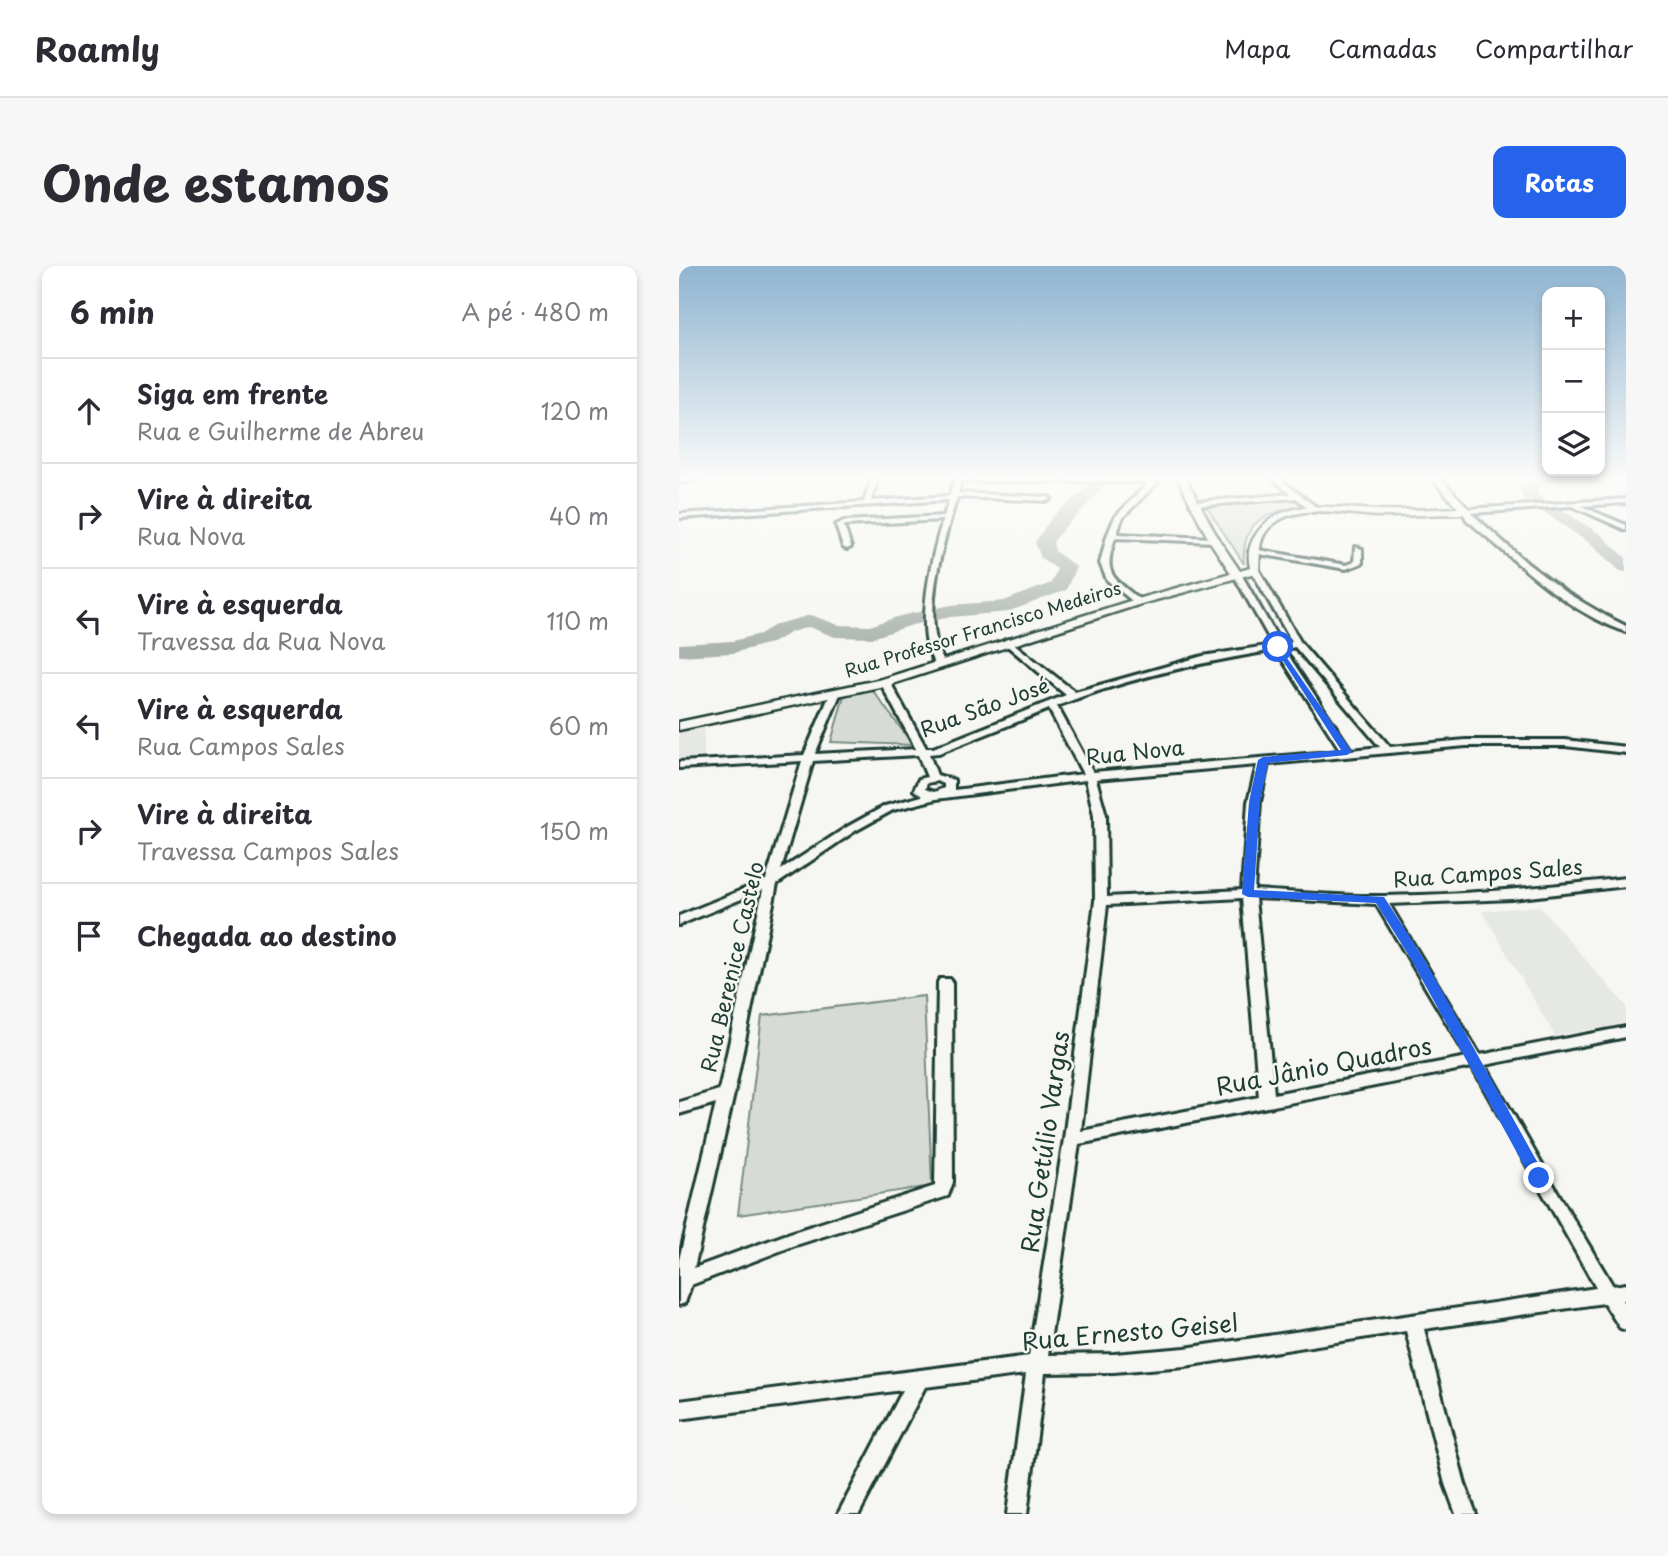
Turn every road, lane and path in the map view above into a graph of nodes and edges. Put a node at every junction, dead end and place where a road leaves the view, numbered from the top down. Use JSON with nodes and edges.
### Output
{"nodes":[{"id":1,"x":843,"y":535,"type":"edge"},
{"id":2,"x":940,"y":535,"type":"edge"},
{"id":3,"x":1211,"y":535,"type":"edge"},
{"id":4,"x":1259,"y":535,"type":"edge"},
{"id":5,"x":1490,"y":535,"type":"edge"},
{"id":6,"x":1111,"y":537,"type":"joint"},
{"id":7,"x":1214,"y":540,"type":"junction"},
{"id":8,"x":847,"y":547,"type":"dead end"},
{"id":9,"x":1358,"y":549,"type":"dead end"},
{"id":10,"x":1253,"y":551,"type":"junction"},
{"id":11,"x":1255,"y":570,"type":"junction"},
{"id":12,"x":1237,"y":574,"type":"junction"},
{"id":13,"x":1137,"y":602,"type":"junction"},
{"id":14,"x":929,"y":610,"type":"joint"},
{"id":15,"x":1626,"y":629,"type":"edge"},
{"id":16,"x":1007,"y":642,"type":"junction"},
{"id":17,"x":1297,"y":644,"type":"junction"},
{"id":18,"x":1278,"y":647,"type":"junction"},
{"id":19,"x":941,"y":665,"type":"junction"},
{"id":20,"x":885,"y":682,"type":"junction"},
{"id":21,"x":837,"y":692,"type":"junction"},
{"id":22,"x":1073,"y":696,"type":"junction"},
{"id":23,"x":1052,"y":705,"type":"junction"},
{"id":24,"x":679,"y":726,"type":"edge"},
{"id":25,"x":1387,"y":749,"type":"junction"},
{"id":26,"x":1626,"y":750,"type":"edge"},
{"id":27,"x":1347,"y":752,"type":"junction"},
{"id":28,"x":922,"y":753,"type":"junction"},
{"id":29,"x":809,"y":756,"type":"junction"},
{"id":30,"x":1263,"y":760,"type":"junction"},
{"id":31,"x":679,"y":765,"type":"edge"},
{"id":32,"x":1090,"y":776,"type":"junction"},
{"id":33,"x":933,"y":778,"type":"junction"},
{"id":34,"x":950,"y":782,"type":"junction"},
{"id":35,"x":920,"y":784,"type":"junction"},
{"id":36,"x":967,"y":792,"type":"junction"},
{"id":37,"x":936,"y":796,"type":"junction"},
{"id":38,"x":889,"y":808,"type":"junction"},
{"id":39,"x":771,"y":882,"type":"junction"},
{"id":40,"x":1626,"y":882,"type":"edge"},
{"id":41,"x":1248,"y":894,"type":"junction"},
{"id":42,"x":1380,"y":900,"type":"junction"},
{"id":43,"x":1101,"y":901,"type":"junction"},
{"id":44,"x":679,"y":921,"type":"edge"},
{"id":45,"x":946,"y":982,"type":"dead end"},
{"id":46,"x":1626,"y":1031,"type":"edge"},
{"id":47,"x":1475,"y":1061,"type":"junction"},
{"id":48,"x":726,"y":1094,"type":"junction"},
{"id":49,"x":1267,"y":1102,"type":"junction"},
{"id":50,"x":679,"y":1108,"type":"edge"},
{"id":51,"x":1072,"y":1139,"type":"junction"},
{"id":52,"x":682,"y":1280,"type":"junction"},
{"id":53,"x":1618,"y":1294,"type":"edge"},
{"id":54,"x":679,"y":1297,"type":"edge"},
{"id":55,"x":1626,"y":1322,"type":"edge"},
{"id":56,"x":1413,"y":1323,"type":"junction"},
{"id":57,"x":1037,"y":1364,"type":"junction"},
{"id":58,"x":919,"y":1379,"type":"junction"},
{"id":59,"x":679,"y":1410,"type":"edge"},
{"id":60,"x":848,"y":1514,"type":"edge"},
{"id":61,"x":1017,"y":1514,"type":"edge"},
{"id":62,"x":1466,"y":1514,"type":"edge"}],
"edges":[{"from":1,"to":8,"type":"street"},
{"from":2,"to":14,"type":"street"},
{"from":3,"to":7,"type":"street"},
{"from":4,"to":10,"type":"street"},
{"from":5,"to":15,"type":"street"},
{"from":6,"to":7,"type":"street"},
{"from":6,"to":13,"type":"street"},
{"from":7,"to":12,"type":"street"},
{"from":9,"to":10,"type":"street"},
{"from":10,"to":11,"type":"street"},
{"from":11,"to":12,"type":"street","name":"Rua Professor Francisco Medeiros"},
{"from":11,"to":17,"type":"street"},
{"from":12,"to":13,"type":"street","name":"Rua Professor Francisco Medeiros"},
{"from":12,"to":18,"type":"street"},
{"from":13,"to":16,"type":"street","name":"Rua Professor Francisco Medeiros"},
{"from":14,"to":19,"type":"street"},
{"from":16,"to":19,"type":"street","name":"Rua Professor Francisco Medeiros"},
{"from":16,"to":22,"type":"street"},
{"from":17,"to":18,"type":"street","name":"Rua São José"},
{"from":17,"to":25,"type":"street"},
{"from":18,"to":22,"type":"street","name":"Rua São José"},
{"from":18,"to":27,"type":"street"},
{"from":19,"to":20,"type":"street","name":"Rua Professor Francisco Medeiros"},
{"from":20,"to":21,"type":"street","name":"Rua Professor Francisco Medeiros"},
{"from":20,"to":28,"type":"street"},
{"from":21,"to":24,"type":"street","name":"Rua Professor Francisco Medeiros"},
{"from":21,"to":29,"type":"street","name":"Rua Berenice Castelo"},
{"from":22,"to":23,"type":"street","name":"Rua São José"},
{"from":23,"to":28,"type":"street","name":"Rua São José"},
{"from":23,"to":32,"type":"street","name":"Rua Getúlio Vargas"},
{"from":25,"to":26,"type":"street","name":"Rua Nova"},
{"from":25,"to":27,"type":"street","name":"Rua Nova"},
{"from":27,"to":30,"type":"street","name":"Rua Nova"},
{"from":28,"to":29,"type":"street","name":"Rua São José"},
{"from":28,"to":33,"type":"street"},
{"from":29,"to":31,"type":"street","name":"Rua São José"},
{"from":29,"to":39,"type":"street","name":"Rua Berenice Castelo"},
{"from":30,"to":32,"type":"street","name":"Rua Nova"},
{"from":30,"to":41,"type":"street"},
{"from":32,"to":36,"type":"street","name":"Rua Nova"},
{"from":32,"to":43,"type":"street","name":"Rua Getúlio Vargas"},
{"from":33,"to":34,"type":"street"},
{"from":33,"to":35,"type":"street"},
{"from":34,"to":36,"type":"street"},
{"from":34,"to":37,"type":"street"},
{"from":35,"to":37,"type":"street"},
{"from":35,"to":38,"type":"street"},
{"from":36,"to":37,"type":"street","name":"Rua Nova"},
{"from":37,"to":38,"type":"street","name":"Rua Nova"},
{"from":38,"to":39,"type":"street","name":"Rua Nova"},
{"from":39,"to":44,"type":"street","name":"Rua Nova"},
{"from":39,"to":48,"type":"street","name":"Rua Berenice Castelo"},
{"from":40,"to":42,"type":"street","name":"Rua Campos Sales"},
{"from":41,"to":42,"type":"street","name":"Rua Campos Sales"},
{"from":41,"to":43,"type":"street","name":"Rua Campos Sales"},
{"from":41,"to":49,"type":"street"},
{"from":42,"to":47,"type":"street"},
{"from":43,"to":51,"type":"street","name":"Rua Getúlio Vargas"},
{"from":45,"to":52,"type":"street"},
{"from":46,"to":47,"type":"street","name":"Rua Jânio Quadros"},
{"from":47,"to":49,"type":"street","name":"Rua Jânio Quadros"},
{"from":47,"to":53,"type":"street"},
{"from":48,"to":50,"type":"street"},
{"from":48,"to":52,"type":"street","name":"Rua Berenice Castelo"},
{"from":49,"to":51,"type":"street","name":"Rua Jânio Quadros"},
{"from":51,"to":57,"type":"street","name":"Rua Getúlio Vargas"},
{"from":52,"to":54,"type":"street","name":"Rua Berenice Castelo"},
{"from":53,"to":55,"type":"street"},
{"from":53,"to":56,"type":"street","name":"Rua Ernesto Geisel"},
{"from":56,"to":57,"type":"street","name":"Rua Ernesto Geisel"},
{"from":56,"to":62,"type":"street"},
{"from":57,"to":58,"type":"street","name":"Rua Ernesto Geisel"},
{"from":57,"to":61,"type":"street","name":"Rua Getúlio Vargas"},
{"from":58,"to":59,"type":"street","name":"Rua Ernesto Geisel"},
{"from":58,"to":60,"type":"street"}]}
